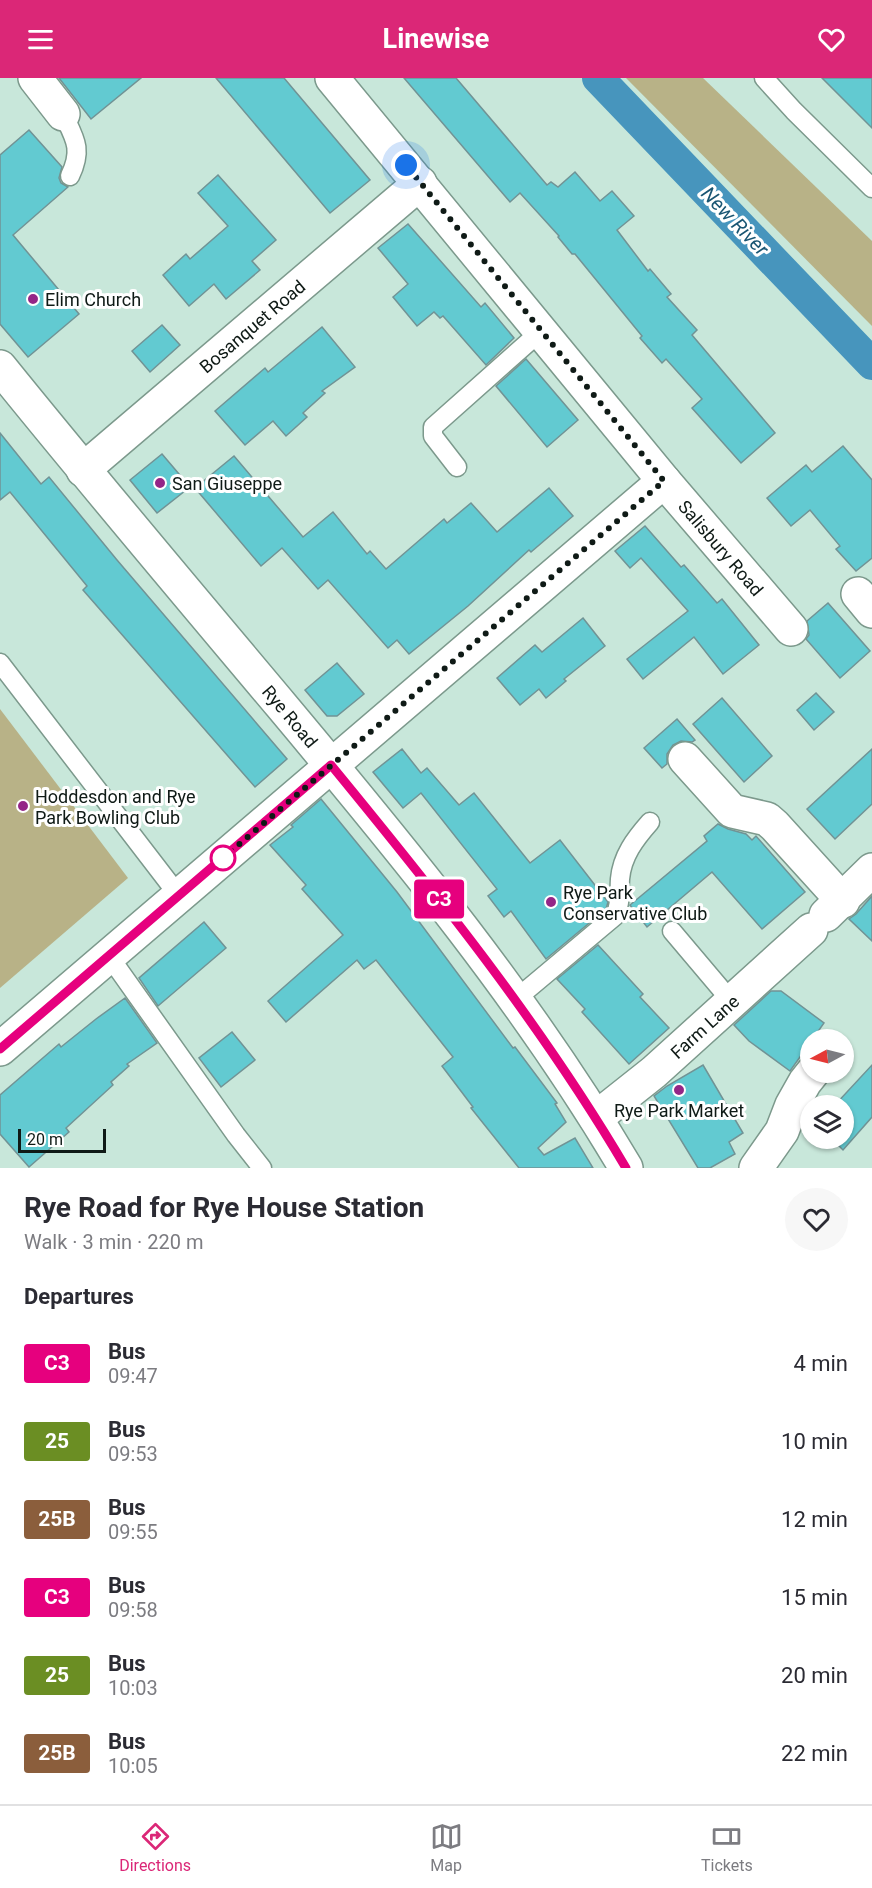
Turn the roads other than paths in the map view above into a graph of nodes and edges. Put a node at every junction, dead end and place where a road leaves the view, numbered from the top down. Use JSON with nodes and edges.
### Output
{"nodes":[{"id":1,"x":332,"y":78,"type":"edge"},
{"id":2,"x":764,"y":78,"type":"edge"},
{"id":3,"x":43,"y":81,"type":"edge"},
{"id":4,"x":63,"y":114,"type":"joint"},
{"id":5,"x":70,"y":176,"type":"dead end"},
{"id":6,"x":420,"y":183,"type":"junction"},
{"id":7,"x":872,"y":188,"type":"edge"},
{"id":8,"x":541,"y":331,"type":"junction"},
{"id":9,"x":0,"y":367,"type":"edge"},
{"id":10,"x":457,"y":467,"type":"dead end"},
{"id":11,"x":83,"y":470,"type":"junction"},
{"id":12,"x":664,"y":481,"type":"junction"},
{"id":13,"x":791,"y":629,"type":"dead end"},
{"id":14,"x":0,"y":663,"type":"edge"},
{"id":15,"x":685,"y":759,"type":"dead end"},
{"id":16,"x":331,"y":765,"type":"junction"},
{"id":17,"x":650,"y":822,"type":"dead end"},
{"id":18,"x":872,"y":870,"type":"edge"},
{"id":19,"x":179,"y":896,"type":"junction"},
{"id":20,"x":827,"y":915,"type":"junction"},
{"id":21,"x":672,"y":931,"type":"dead end"},
{"id":22,"x":109,"y":956,"type":"junction"},
{"id":23,"x":516,"y":999,"type":"junction"},
{"id":24,"x":732,"y":1002,"type":"junction"},
{"id":25,"x":0,"y":1049,"type":"edge"},
{"id":26,"x":804,"y":1083,"type":"edge"},
{"id":27,"x":596,"y":1118,"type":"junction"},
{"id":28,"x":262,"y":1168,"type":"edge"},
{"id":29,"x":626,"y":1168,"type":"edge"},
{"id":30,"x":756,"y":1168,"type":"edge"}],
"edges":[{"from":1,"to":6,"type":"street","name":"Salisbury Road"},
{"from":2,"to":7,"type":"lane"},
{"from":3,"to":4,"type":"street"},
{"from":4,"to":5,"type":"lane"},
{"from":6,"to":8,"type":"street","name":"Salisbury Road"},
{"from":6,"to":11,"type":"street","name":"Bosanquet Road"},
{"from":8,"to":10,"type":"lane"},
{"from":8,"to":12,"type":"street","name":"Salisbury Road"},
{"from":9,"to":11,"type":"street","name":"Rye Road"},
{"from":11,"to":16,"type":"street","name":"Rye Road"},
{"from":12,"to":13,"type":"street","name":"Salisbury Road"},
{"from":12,"to":16,"type":"street"},
{"from":14,"to":19,"type":"lane"},
{"from":15,"to":20,"type":"street"},
{"from":16,"to":19,"type":"street"},
{"from":16,"to":23,"type":"street","name":"Rye Road"},
{"from":17,"to":23,"type":"lane"},
{"from":18,"to":20,"type":"street","name":"Farm Lane"},
{"from":19,"to":22,"type":"street"},
{"from":20,"to":24,"type":"street","name":"Farm Lane"},
{"from":21,"to":24,"type":"lane"},
{"from":22,"to":25,"type":"street"},
{"from":22,"to":28,"type":"lane"},
{"from":23,"to":27,"type":"street","name":"Rye Road"},
{"from":24,"to":27,"type":"street","name":"Farm Lane"},
{"from":26,"to":30,"type":"street"},
{"from":27,"to":29,"type":"street","name":"Rye Road"}]}
